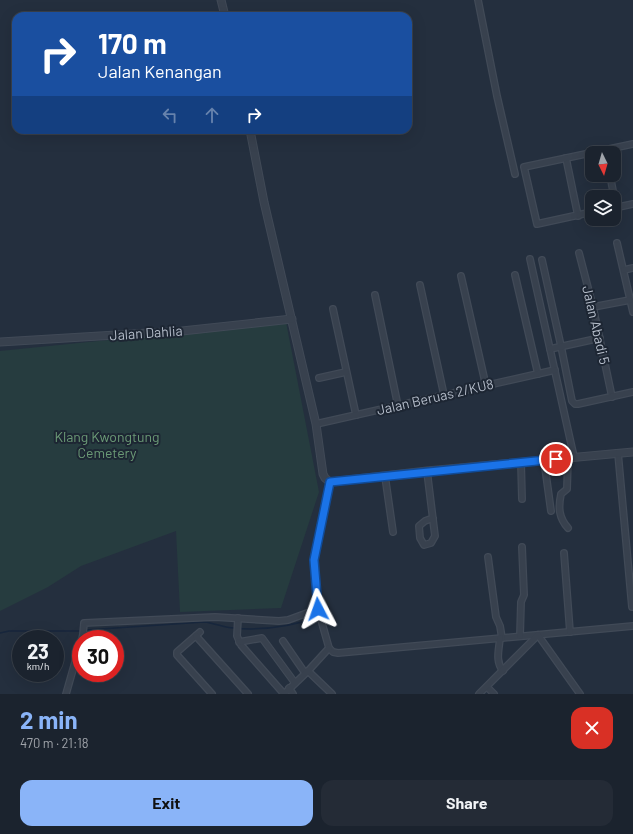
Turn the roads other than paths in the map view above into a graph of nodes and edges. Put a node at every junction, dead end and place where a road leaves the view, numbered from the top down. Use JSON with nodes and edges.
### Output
{"nodes":[{"id":1,"x":221,"y":0,"type":"edge"},
{"id":2,"x":478,"y":0,"type":"edge"},
{"id":3,"x":224,"y":12,"type":"edge"},
{"id":4,"x":251,"y":134,"type":"edge"},
{"id":5,"x":633,"y":144,"type":"edge"},
{"id":6,"x":621,"y":147,"type":"edge"},
{"id":7,"x":585,"y":155,"type":"edge"},
{"id":8,"x":566,"y":158,"type":"junction"},
{"id":9,"x":515,"y":174,"type":"dead end"},
{"id":10,"x":633,"y":204,"type":"edge"},
{"id":11,"x":621,"y":207,"type":"edge"},
{"id":12,"x":585,"y":214,"type":"edge"},
{"id":13,"x":578,"y":216,"type":"junction"},
{"id":14,"x":617,"y":243,"type":"dead end"},
{"id":15,"x":579,"y":253,"type":"dead end"},
{"id":16,"x":530,"y":259,"type":"dead end"},
{"id":17,"x":542,"y":260,"type":"dead end"},
{"id":18,"x":633,"y":268,"type":"edge"},
{"id":19,"x":624,"y":270,"type":"junction"},
{"id":20,"x":515,"y":275,"type":"dead end"},
{"id":21,"x":461,"y":276,"type":"dead end"},
{"id":22,"x":420,"y":285,"type":"dead end"},
{"id":23,"x":375,"y":295,"type":"dead end"},
{"id":24,"x":630,"y":300,"type":"junction"},
{"id":25,"x":593,"y":308,"type":"junction"},
{"id":26,"x":333,"y":309,"type":"dead end"},
{"id":27,"x":633,"y":312,"type":"edge"},
{"id":28,"x":292,"y":320,"type":"junction"},
{"id":29,"x":600,"y":338,"type":"junction"},
{"id":30,"x":0,"y":342,"type":"edge"},
{"id":31,"x":561,"y":346,"type":"junction"},
{"id":32,"x":550,"y":349,"type":"junction"},
{"id":33,"x":555,"y":370,"type":"junction"},
{"id":34,"x":346,"y":372,"type":"junction"},
{"id":35,"x":538,"y":374,"type":"junction"},
{"id":36,"x":319,"y":378,"type":"dead end"},
{"id":37,"x":486,"y":386,"type":"junction"},
{"id":38,"x":633,"y":392,"type":"edge"},
{"id":39,"x":444,"y":395,"type":"junction"},
{"id":40,"x":612,"y":397,"type":"junction"},
{"id":41,"x":398,"y":406,"type":"junction"},
{"id":42,"x":356,"y":416,"type":"junction"},
{"id":43,"x":316,"y":424,"type":"junction"},
{"id":44,"x":633,"y":452,"type":"edge"},
{"id":45,"x":618,"y":453,"type":"junction"},
{"id":46,"x":571,"y":458,"type":"junction"},
{"id":47,"x":544,"y":460,"type":"junction"},
{"id":48,"x":521,"y":462,"type":"junction"},
{"id":49,"x":427,"y":471,"type":"junction"},
{"id":50,"x":385,"y":476,"type":"junction"},
{"id":51,"x":330,"y":482,"type":"junction"},
{"id":52,"x":522,"y":499,"type":"dead end"},
{"id":53,"x":551,"y":511,"type":"dead end"},
{"id":54,"x":433,"y":518,"type":"junction"},
{"id":55,"x":568,"y":528,"type":"dead end"},
{"id":56,"x":393,"y":532,"type":"dead end"},
{"id":57,"x":522,"y":547,"type":"dead end"},
{"id":58,"x":564,"y":553,"type":"dead end"},
{"id":59,"x":488,"y":557,"type":"dead end"},
{"id":60,"x":632,"y":607,"type":"edge"},
{"id":61,"x":319,"y":614,"type":"junction"},
{"id":62,"x":238,"y":624,"type":"junction"},
{"id":63,"x":633,"y":626,"type":"edge"},
{"id":64,"x":83,"y":630,"type":"edge"},
{"id":65,"x":570,"y":632,"type":"junction"},
{"id":66,"x":538,"y":635,"type":"junction"},
{"id":67,"x":520,"y":636,"type":"junction"},
{"id":68,"x":501,"y":638,"type":"junction"},
{"id":69,"x":283,"y":641,"type":"dead end"},
{"id":70,"x":239,"y":642,"type":"junction"},
{"id":71,"x":328,"y":648,"type":"junction"},
{"id":72,"x":503,"y":671,"type":"junction"},
{"id":73,"x":72,"y":672,"type":"edge"},
{"id":74,"x":306,"y":672,"type":"junction"},
{"id":75,"x":295,"y":683,"type":"junction"},
{"id":76,"x":487,"y":687,"type":"junction"},
{"id":77,"x":289,"y":688,"type":"junction"},
{"id":78,"x":66,"y":694,"type":"edge"},
{"id":79,"x":212,"y":694,"type":"edge"},
{"id":80,"x":248,"y":694,"type":"edge"},
{"id":81,"x":284,"y":694,"type":"edge"},
{"id":82,"x":293,"y":694,"type":"edge"},
{"id":83,"x":332,"y":694,"type":"edge"},
{"id":84,"x":479,"y":694,"type":"edge"},
{"id":85,"x":494,"y":694,"type":"edge"},
{"id":86,"x":580,"y":694,"type":"edge"}],
"edges":[{"from":1,"to":3,"type":"street"},
{"from":2,"to":9,"type":"street"},
{"from":4,"to":28,"type":"street"},
{"from":5,"to":6,"type":"street"},
{"from":7,"to":8,"type":"street"},
{"from":8,"to":13,"type":"street"},
{"from":8,"to":13,"type":"street"},
{"from":10,"to":11,"type":"street"},
{"from":12,"to":13,"type":"street"},
{"from":14,"to":19,"type":"street"},
{"from":15,"to":25,"type":"street","name":"Jalan Abadi 5"},
{"from":16,"to":32,"type":"street"},
{"from":17,"to":31,"type":"street"},
{"from":18,"to":19,"type":"street"},
{"from":19,"to":24,"type":"street"},
{"from":20,"to":35,"type":"street"},
{"from":21,"to":37,"type":"street"},
{"from":22,"to":39,"type":"street"},
{"from":23,"to":41,"type":"street"},
{"from":24,"to":25,"type":"street"},
{"from":24,"to":27,"type":"street"},
{"from":25,"to":29,"type":"street","name":"Jalan Abadi 5"},
{"from":26,"to":34,"type":"street"},
{"from":28,"to":30,"type":"street","name":"Jalan Dahlia"},
{"from":28,"to":43,"type":"street"},
{"from":29,"to":31,"type":"street"},
{"from":29,"to":40,"type":"street","name":"Jalan Abadi 5"},
{"from":31,"to":32,"type":"street"},
{"from":31,"to":40,"type":"street"},
{"from":32,"to":33,"type":"street"},
{"from":33,"to":35,"type":"street","name":"Jalan Beruas 2/KU8"},
{"from":33,"to":46,"type":"street"},
{"from":34,"to":36,"type":"street"},
{"from":34,"to":42,"type":"street"},
{"from":35,"to":37,"type":"street","name":"Jalan Beruas 2/KU8"},
{"from":37,"to":39,"type":"street","name":"Jalan Beruas 2/KU8"},
{"from":38,"to":40,"type":"street"},
{"from":39,"to":41,"type":"street","name":"Jalan Beruas 2/KU8"},
{"from":41,"to":42,"type":"street","name":"Jalan Beruas 2/KU8"},
{"from":42,"to":43,"type":"street","name":"Jalan Beruas 2/KU8"},
{"from":43,"to":51,"type":"street"},
{"from":44,"to":45,"type":"street"},
{"from":45,"to":46,"type":"street"},
{"from":45,"to":60,"type":"street"},
{"from":46,"to":47,"type":"street"},
{"from":46,"to":55,"type":"street"},
{"from":47,"to":48,"type":"street"},
{"from":47,"to":53,"type":"street"},
{"from":48,"to":49,"type":"street"},
{"from":48,"to":52,"type":"street"},
{"from":49,"to":50,"type":"street"},
{"from":49,"to":54,"type":"street"},
{"from":50,"to":51,"type":"street"},
{"from":50,"to":56,"type":"street"},
{"from":51,"to":61,"type":"street"},
{"from":54,"to":54,"type":"street"},
{"from":57,"to":67,"type":"street"},
{"from":58,"to":65,"type":"street"},
{"from":59,"to":68,"type":"street"},
{"from":61,"to":62,"type":"street"},
{"from":61,"to":71,"type":"street"},
{"from":62,"to":64,"type":"street"},
{"from":62,"to":70,"type":"street"},
{"from":63,"to":65,"type":"street"},
{"from":65,"to":66,"type":"street"},
{"from":66,"to":67,"type":"street"},
{"from":66,"to":72,"type":"street"},
{"from":66,"to":86,"type":"street"},
{"from":67,"to":68,"type":"street"},
{"from":68,"to":71,"type":"street"},
{"from":68,"to":72,"type":"street"},
{"from":69,"to":74,"type":"street"},
{"from":70,"to":75,"type":"street"},
{"from":70,"to":81,"type":"street"},
{"from":71,"to":74,"type":"street"},
{"from":72,"to":76,"type":"street"},
{"from":73,"to":78,"type":"street"},
{"from":74,"to":75,"type":"street"},
{"from":74,"to":83,"type":"street"},
{"from":75,"to":77,"type":"street"},
{"from":76,"to":84,"type":"street"},
{"from":76,"to":85,"type":"street"},
{"from":77,"to":81,"type":"street"},
{"from":77,"to":82,"type":"street"},
{"from":79,"to":80,"type":"street"}]}
